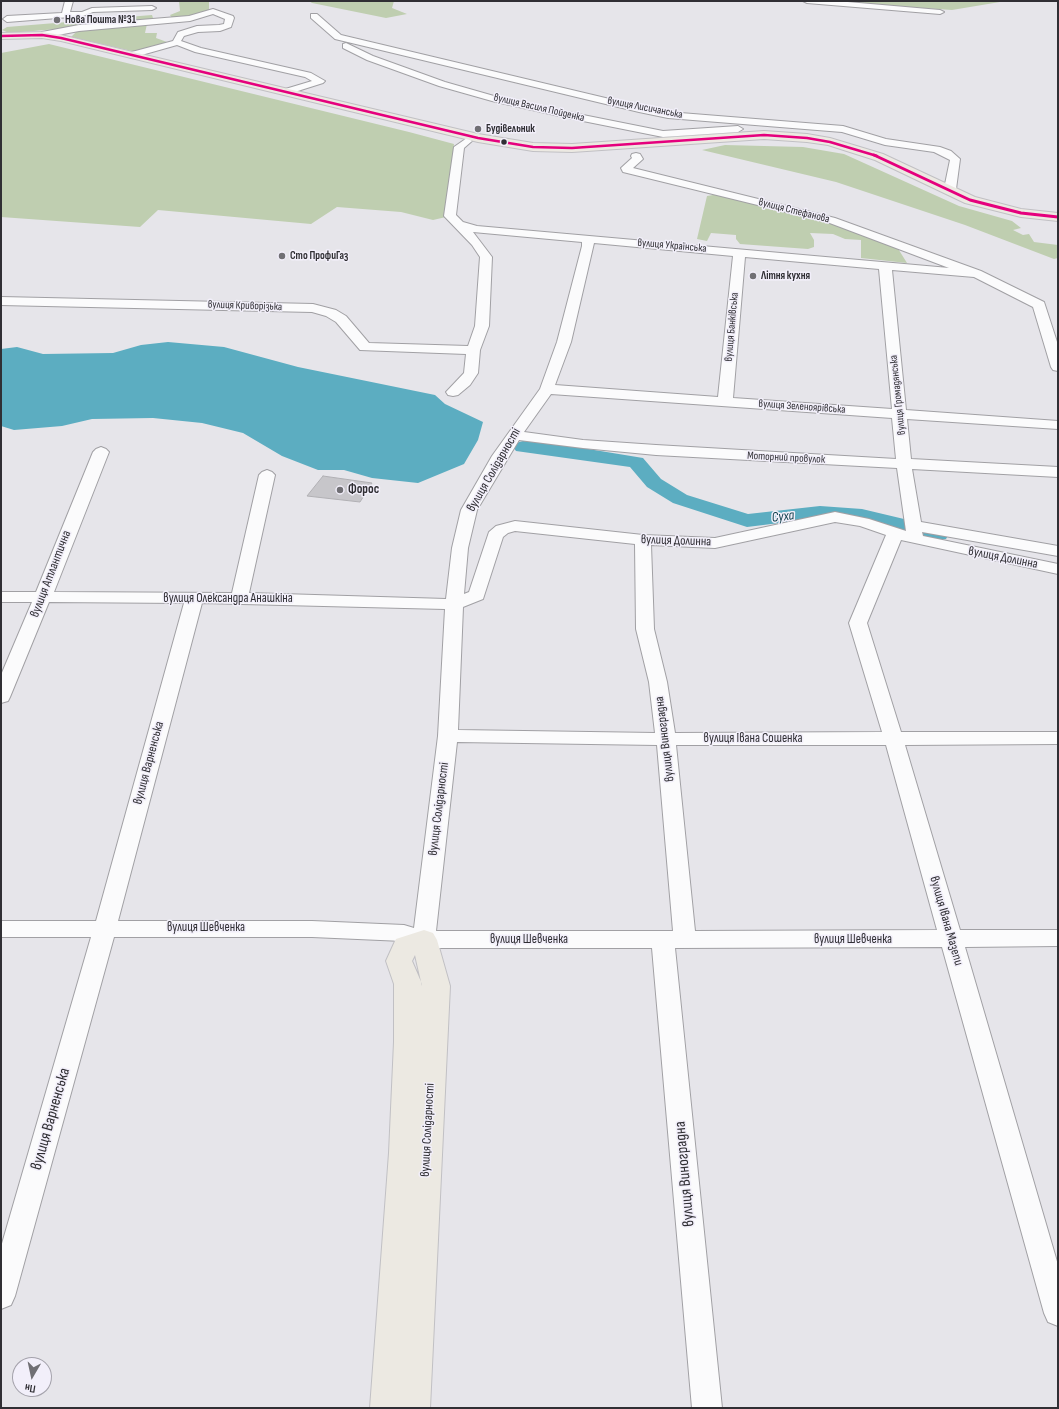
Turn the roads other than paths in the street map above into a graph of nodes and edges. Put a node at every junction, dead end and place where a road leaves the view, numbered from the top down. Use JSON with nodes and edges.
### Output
{"nodes":[{"id":1,"x":69,"y":1,"type":"edge"},
{"id":2,"x":213,"y":1,"type":"edge"},
{"id":3,"x":807,"y":1,"type":"edge"},
{"id":4,"x":213,"y":11,"type":"junction"},
{"id":5,"x":940,"y":12,"type":"dead end"},
{"id":6,"x":65,"y":14,"type":"junction"},
{"id":7,"x":314,"y":16,"type":"dead end"},
{"id":8,"x":190,"y":18,"type":"junction"},
{"id":9,"x":230,"y":18,"type":"junction"},
{"id":10,"x":7,"y":19,"type":"dead end"},
{"id":11,"x":157,"y":22,"type":"junction"},
{"id":12,"x":76,"y":29,"type":"junction"},
{"id":13,"x":1,"y":36,"type":"edge"},
{"id":14,"x":36,"y":37,"type":"junction"},
{"id":15,"x":338,"y":37,"type":"junction"},
{"id":16,"x":61,"y":38,"type":"junction"},
{"id":17,"x":1,"y":40,"type":"edge"},
{"id":18,"x":177,"y":42,"type":"junction"},
{"id":19,"x":131,"y":55,"type":"junction"},
{"id":20,"x":285,"y":92,"type":"junction"},
{"id":21,"x":750,"y":121,"type":"junction"},
{"id":22,"x":472,"y":140,"type":"junction"},
{"id":23,"x":636,"y":156,"type":"dead end"},
{"id":24,"x":950,"y":189,"type":"junction"},
{"id":25,"x":1058,"y":217,"type":"edge"},
{"id":26,"x":1058,"y":221,"type":"edge"},
{"id":27,"x":459,"y":224,"type":"junction"},
{"id":28,"x":587,"y":238,"type":"junction"},
{"id":29,"x":739,"y":252,"type":"junction"},
{"id":30,"x":885,"y":265,"type":"junction"},
{"id":31,"x":977,"y":274,"type":"junction"},
{"id":32,"x":1,"y":301,"type":"edge"},
{"id":33,"x":473,"y":350,"type":"junction"},
{"id":34,"x":1057,"y":359,"type":"edge"},
{"id":35,"x":547,"y":389,"type":"junction"},
{"id":36,"x":454,"y":392,"type":"dead end"},
{"id":37,"x":725,"y":402,"type":"junction"},
{"id":38,"x":900,"y":414,"type":"junction"},
{"id":39,"x":1058,"y":424,"type":"edge"},
{"id":40,"x":514,"y":435,"type":"junction"},
{"id":41,"x":101,"y":452,"type":"dead end"},
{"id":42,"x":904,"y":464,"type":"junction"},
{"id":43,"x":1058,"y":472,"type":"edge"},
{"id":44,"x":267,"y":475,"type":"dead end"},
{"id":45,"x":895,"y":534,"type":"junction"},
{"id":46,"x":914,"y":534,"type":"junction"},
{"id":47,"x":643,"y":540,"type":"junction"},
{"id":48,"x":1058,"y":552,"type":"edge"},
{"id":49,"x":1058,"y":569,"type":"edge"},
{"id":50,"x":1,"y":597,"type":"edge"},
{"id":51,"x":43,"y":597,"type":"junction"},
{"id":52,"x":239,"y":598,"type":"junction"},
{"id":53,"x":194,"y":599,"type":"junction"},
{"id":54,"x":454,"y":604,"type":"junction"},
{"id":55,"x":1,"y":697,"type":"edge"},
{"id":56,"x":448,"y":736,"type":"junction"},
{"id":57,"x":1058,"y":738,"type":"edge"},
{"id":58,"x":666,"y":739,"type":"junction"},
{"id":59,"x":894,"y":740,"type":"junction"},
{"id":60,"x":1,"y":929,"type":"edge"},
{"id":61,"x":103,"y":935,"type":"junction"},
{"id":62,"x":1058,"y":938,"type":"edge"},
{"id":63,"x":424,"y":940,"type":"junction"},
{"id":64,"x":674,"y":940,"type":"junction"},
{"id":65,"x":952,"y":940,"type":"junction"},
{"id":66,"x":1,"y":1296,"type":"edge"},
{"id":67,"x":1058,"y":1313,"type":"edge"},
{"id":68,"x":387,"y":1408,"type":"edge"},
{"id":69,"x":413,"y":1408,"type":"edge"},
{"id":70,"x":708,"y":1408,"type":"edge"}],
"edges":[{"from":1,"to":6,"type":"street"},
{"from":2,"to":4,"type":"street"},
{"from":3,"to":5,"type":"street"},
{"from":4,"to":8,"type":"street"},
{"from":4,"to":9,"type":"street"},
{"from":6,"to":10,"type":"street"},
{"from":6,"to":11,"type":"street"},
{"from":7,"to":15,"type":"street","name":"вулиця Лисичанська"},
{"from":8,"to":9,"type":"street"},
{"from":8,"to":11,"type":"street"},
{"from":9,"to":18,"type":"street"},
{"from":11,"to":12,"type":"street"},
{"from":12,"to":13,"type":"main road"},
{"from":12,"to":14,"type":"street"},
{"from":12,"to":16,"type":"main road"},
{"from":13,"to":14,"type":"main road"},
{"from":14,"to":16,"type":"main road"},
{"from":14,"to":17,"type":"main road"},
{"from":14,"to":22,"type":"main road"},
{"from":15,"to":21,"type":"street","name":"вулиця Лисичанська"},
{"from":15,"to":21,"type":"street","name":"вулиця Василя Пойденка"},
{"from":16,"to":19,"type":"main road"},
{"from":18,"to":19,"type":"street"},
{"from":18,"to":20,"type":"street"},
{"from":19,"to":20,"type":"main road"},
{"from":20,"to":22,"type":"main road"},
{"from":21,"to":24,"type":"street","name":"вулиця Лисичанська"},
{"from":22,"to":24,"type":"main road"},
{"from":22,"to":26,"type":"main road"},
{"from":22,"to":27,"type":"street"},
{"from":23,"to":31,"type":"street","name":"вулиця Стефанова"},
{"from":24,"to":25,"type":"main road"},
{"from":27,"to":28,"type":"street","name":"вулиця Українська"},
{"from":27,"to":33,"type":"street"},
{"from":28,"to":29,"type":"street","name":"вулиця Українська"},
{"from":28,"to":35,"type":"street","name":"вулиця Солідарності"},
{"from":29,"to":30,"type":"street","name":"вулиця Українська"},
{"from":29,"to":37,"type":"street","name":"вулиця Банківська"},
{"from":30,"to":31,"type":"street","name":"вулиця Українська"},
{"from":30,"to":38,"type":"street","name":"вулиця Громадянська"},
{"from":31,"to":34,"type":"street"},
{"from":32,"to":33,"type":"street","name":"вулиця Криворізька"},
{"from":33,"to":36,"type":"street"},
{"from":35,"to":37,"type":"street","name":"вулиця Зеленоярівська"},
{"from":35,"to":40,"type":"street","name":"вулиця Солідарності"},
{"from":37,"to":38,"type":"street","name":"вулиця Зеленоярівська"},
{"from":38,"to":39,"type":"street","name":"вулиця Зеленоярівська"},
{"from":38,"to":42,"type":"street","name":"вулиця Громадянська"},
{"from":40,"to":42,"type":"street","name":"Моторний провулок"},
{"from":40,"to":54,"type":"street","name":"вулиця Солідарності"},
{"from":41,"to":51,"type":"street","name":"вулиця Атлантична"},
{"from":42,"to":43,"type":"street","name":"Моторний провулок"},
{"from":42,"to":46,"type":"street","name":"вулиця Громадянська"},
{"from":44,"to":52,"type":"street"},
{"from":45,"to":46,"type":"street","name":"вулиця Долинна"},
{"from":45,"to":47,"type":"street","name":"вулиця Долинна"},
{"from":45,"to":59,"type":"street","name":"вулиця Івана Мазепи"},
{"from":46,"to":48,"type":"street","name":"вулиця Долинна"},
{"from":46,"to":49,"type":"street","name":"вулиця Долинна"},
{"from":47,"to":54,"type":"street","name":"вулиця Долинна"},
{"from":47,"to":58,"type":"street","name":"вулиця Виноградна"},
{"from":50,"to":51,"type":"street","name":"вулиця Олександра Анашкіна"},
{"from":51,"to":53,"type":"street","name":"вулиця Олександра Анашкіна"},
{"from":51,"to":55,"type":"street","name":"вулиця Атлантична"},
{"from":52,"to":53,"type":"street","name":"вулиця Олександра Анашкіна"},
{"from":52,"to":54,"type":"street","name":"вулиця Олександра Анашкіна"},
{"from":53,"to":61,"type":"street","name":"вулиця Варненська"},
{"from":54,"to":56,"type":"street","name":"вулиця Солідарності"},
{"from":56,"to":58,"type":"street","name":"вулиця Івана Сошенка"},
{"from":56,"to":63,"type":"street","name":"вулиця Солідарності"},
{"from":57,"to":59,"type":"street","name":"вулиця Івана Сошенка"},
{"from":58,"to":59,"type":"street","name":"вулиця Івана Сошенка"},
{"from":58,"to":64,"type":"street","name":"вулиця Виноградна"},
{"from":59,"to":65,"type":"street","name":"вулиця Івана Мазепи"},
{"from":60,"to":61,"type":"street","name":"вулиця Шевченка"},
{"from":61,"to":63,"type":"street","name":"вулиця Шевченка"},
{"from":61,"to":66,"type":"street","name":"вулиця Варненська"},
{"from":62,"to":65,"type":"street","name":"вулиця Шевченка"},
{"from":63,"to":64,"type":"street","name":"вулиця Шевченка"},
{"from":63,"to":68,"type":"main road","name":"вулиця Солідарності"},
{"from":63,"to":69,"type":"main road","name":"вулиця Солідарності"},
{"from":64,"to":65,"type":"street","name":"вулиця Шевченка"},
{"from":64,"to":70,"type":"street","name":"вулиця Виноградна"},
{"from":65,"to":67,"type":"street","name":"вулиця Івана Мазепи"}]}
